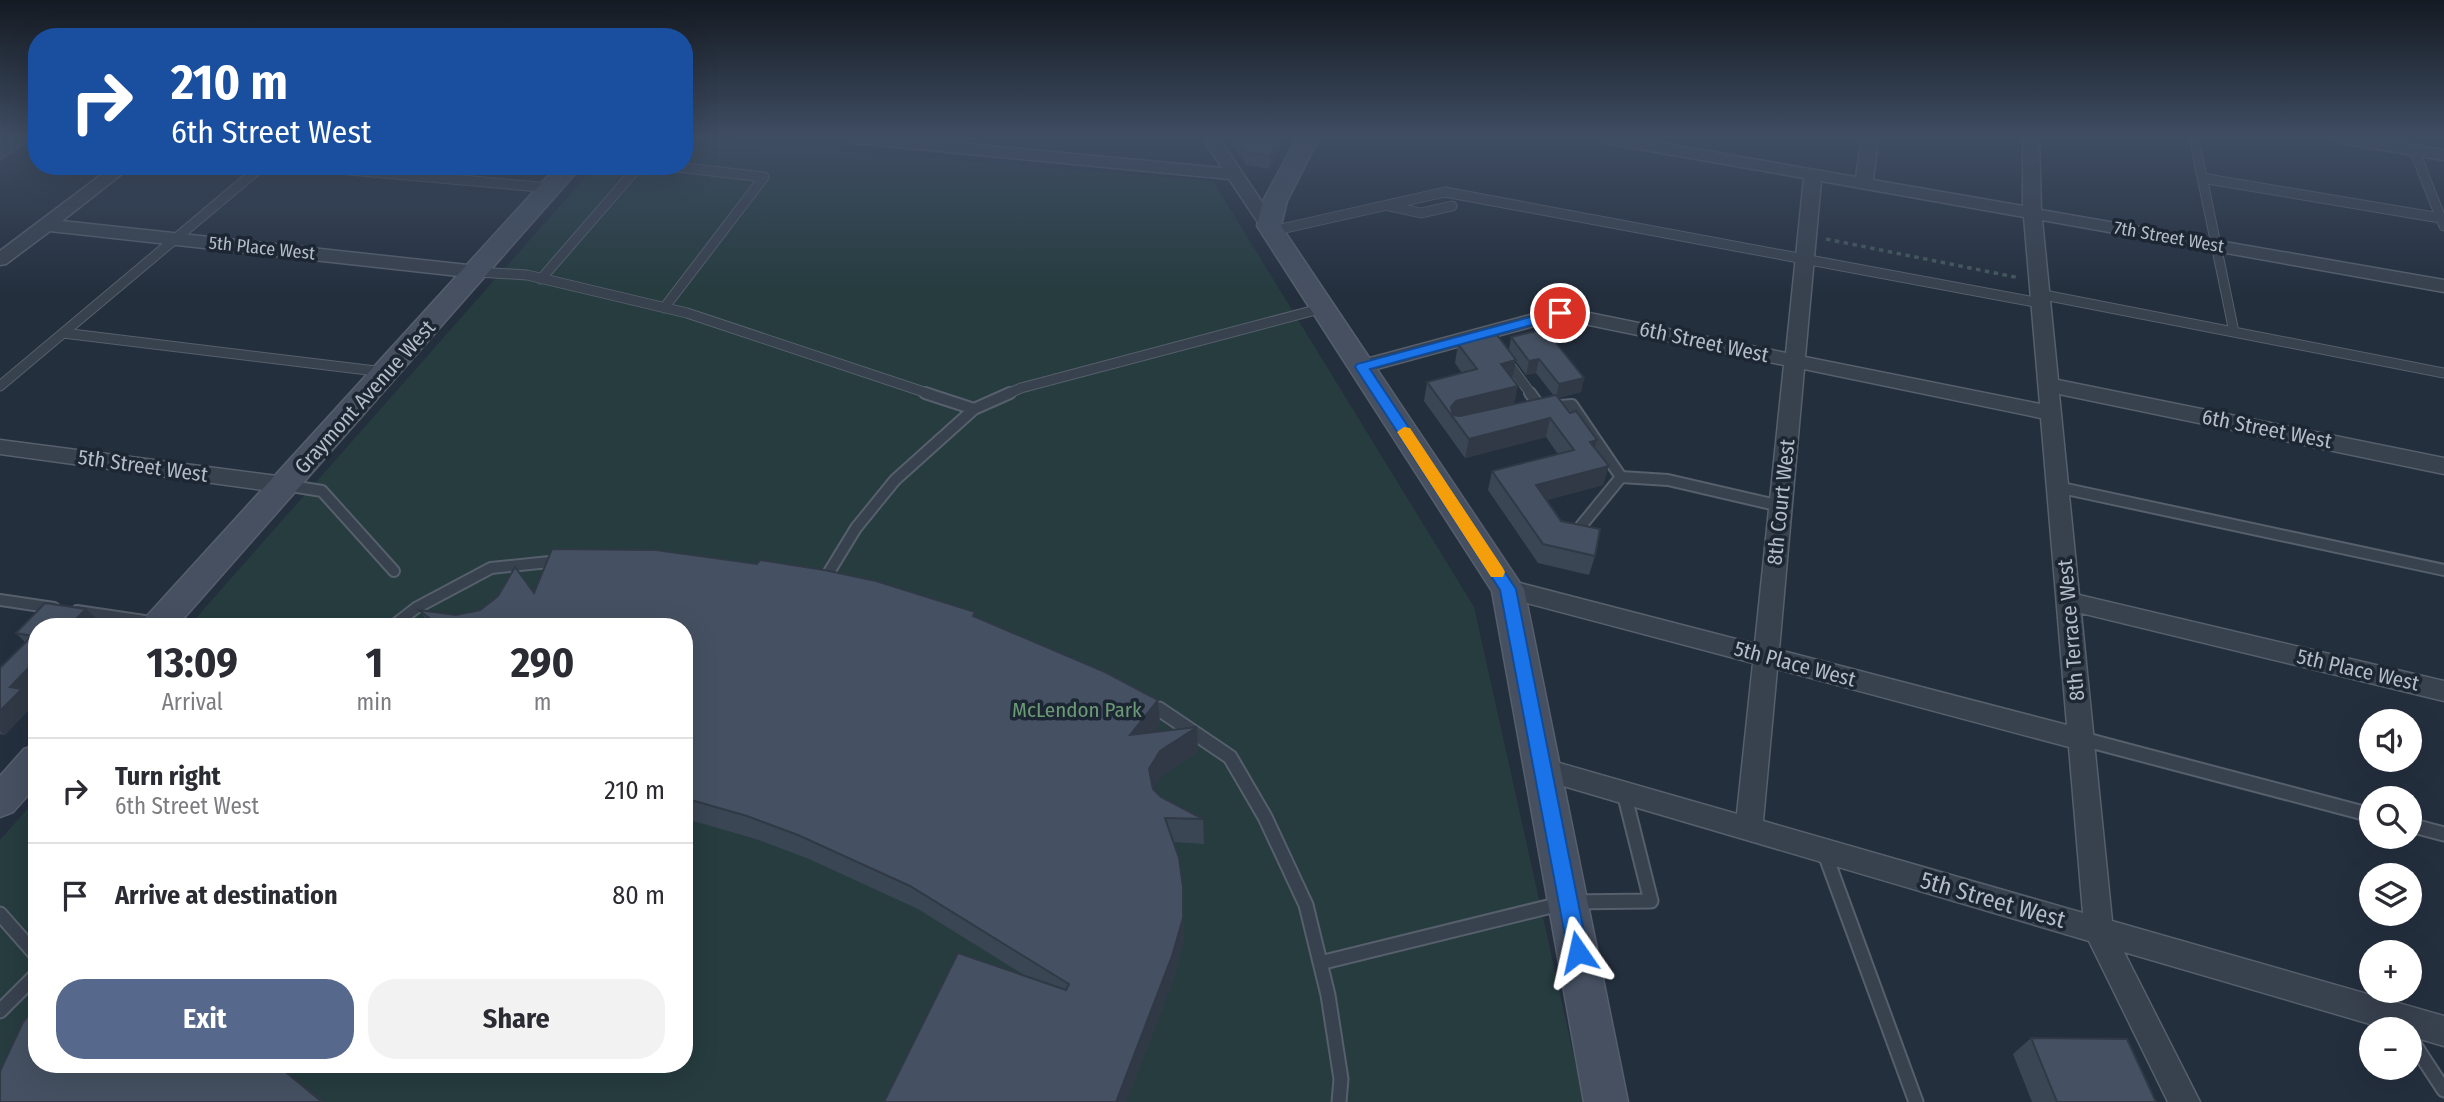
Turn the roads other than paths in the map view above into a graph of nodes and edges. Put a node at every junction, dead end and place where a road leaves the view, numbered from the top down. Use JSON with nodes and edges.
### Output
{"nodes":[{"id":1,"x":93,"y":189,"type":"edge"},
{"id":2,"x":234,"y":189,"type":"edge"},
{"id":3,"x":550,"y":189,"type":"edge"},
{"id":4,"x":619,"y":189,"type":"edge"},
{"id":5,"x":755,"y":189,"type":"edge"},
{"id":6,"x":1245,"y":189,"type":"edge"},
{"id":7,"x":1281,"y":189,"type":"edge"},
{"id":8,"x":1812,"y":189,"type":"edge"},
{"id":9,"x":1900,"y":189,"type":"edge"},
{"id":10,"x":2032,"y":189,"type":"edge"},
{"id":11,"x":2204,"y":189,"type":"edge"},
{"id":12,"x":2264,"y":189,"type":"edge"},
{"id":13,"x":2429,"y":189,"type":"edge"},
{"id":14,"x":1387,"y":205,"type":"junction"},
{"id":15,"x":1452,"y":206,"type":"dead end"},
{"id":16,"x":2032,"y":213,"type":"junction"},
{"id":17,"x":2442,"y":222,"type":"edge"},
{"id":18,"x":47,"y":225,"type":"junction"},
{"id":19,"x":1271,"y":228,"type":"junction"},
{"id":20,"x":176,"y":239,"type":"junction"},
{"id":21,"x":2216,"y":246,"type":"junction"},
{"id":22,"x":1806,"y":258,"type":"junction"},
{"id":23,"x":0,"y":260,"type":"edge"},
{"id":24,"x":477,"y":272,"type":"junction"},
{"id":25,"x":541,"y":279,"type":"junction"},
{"id":26,"x":2444,"y":286,"type":"edge"},
{"id":27,"x":2039,"y":292,"type":"junction"},
{"id":28,"x":664,"y":308,"type":"junction"},
{"id":29,"x":1323,"y":308,"type":"junction"},
{"id":30,"x":2234,"y":332,"type":"junction"},
{"id":31,"x":63,"y":333,"type":"junction"},
{"id":32,"x":1502,"y":354,"type":"edge"},
{"id":33,"x":1795,"y":360,"type":"junction"},
{"id":34,"x":1362,"y":367,"type":"junction"},
{"id":35,"x":387,"y":373,"type":"junction"},
{"id":36,"x":2444,"y":373,"type":"edge"},
{"id":37,"x":2048,"y":385,"type":"junction"},
{"id":38,"x":0,"y":386,"type":"edge"},
{"id":39,"x":1540,"y":407,"type":"junction"},
{"id":40,"x":974,"y":409,"type":"junction"},
{"id":41,"x":1528,"y":410,"type":"edge"},
{"id":42,"x":2050,"y":413,"type":"junction"},
{"id":43,"x":0,"y":447,"type":"edge"},
{"id":44,"x":2444,"y":466,"type":"edge"},
{"id":45,"x":1621,"y":477,"type":"junction"},
{"id":46,"x":285,"y":485,"type":"junction"},
{"id":47,"x":2057,"y":487,"type":"junction"},
{"id":48,"x":1780,"y":506,"type":"junction"},
{"id":49,"x":1581,"y":526,"type":"edge"},
{"id":50,"x":569,"y":561,"type":"edge"},
{"id":51,"x":2444,"y":570,"type":"edge"},
{"id":52,"x":394,"y":571,"type":"dead end"},
{"id":53,"x":821,"y":586,"type":"edge"},
{"id":54,"x":1508,"y":589,"type":"junction"},
{"id":55,"x":0,"y":600,"type":"edge"},
{"id":56,"x":2068,"y":601,"type":"junction"},
{"id":57,"x":114,"y":618,"type":"edge"},
{"id":58,"x":165,"y":618,"type":"edge"},
{"id":59,"x":403,"y":618,"type":"edge"},
{"id":60,"x":1765,"y":656,"type":"junction"},
{"id":61,"x":2444,"y":691,"type":"edge"},
{"id":62,"x":1139,"y":696,"type":"edge"},
{"id":63,"x":2081,"y":739,"type":"junction"},
{"id":64,"x":28,"y":769,"type":"edge"},
{"id":65,"x":1542,"y":769,"type":"junction"},
{"id":66,"x":1624,"y":793,"type":"junction"},
{"id":67,"x":3,"y":794,"type":"edge"},
{"id":68,"x":2359,"y":812,"type":"edge"},
{"id":69,"x":2422,"y":828,"type":"edge"},
{"id":70,"x":1749,"y":829,"type":"junction"},
{"id":71,"x":2444,"y":834,"type":"edge"},
{"id":72,"x":1824,"y":851,"type":"junction"},
{"id":73,"x":1568,"y":902,"type":"junction"},
{"id":74,"x":0,"y":914,"type":"edge"},
{"id":75,"x":2099,"y":931,"type":"junction"},
{"id":76,"x":28,"y":946,"type":"edge"},
{"id":77,"x":1320,"y":963,"type":"junction"},
{"id":78,"x":28,"y":983,"type":"edge"},
{"id":79,"x":0,"y":1011,"type":"edge"},
{"id":80,"x":2369,"y":1017,"type":"edge"},
{"id":81,"x":2422,"y":1029,"type":"edge"},
{"id":82,"x":2444,"y":1031,"type":"edge"},
{"id":83,"x":2422,"y":1057,"type":"edge"},
{"id":84,"x":2444,"y":1090,"type":"edge"},
{"id":85,"x":1339,"y":1102,"type":"edge"},
{"id":86,"x":1606,"y":1102,"type":"edge"},
{"id":87,"x":1916,"y":1102,"type":"edge"},
{"id":88,"x":2184,"y":1102,"type":"edge"}],
"edges":[{"from":1,"to":18,"type":"street"},
{"from":2,"to":20,"type":"lane"},
{"from":3,"to":24,"type":"main road","name":"Graymont Avenue West"},
{"from":4,"to":25,"type":"lane"},
{"from":5,"to":28,"type":"lane"},
{"from":6,"to":19,"type":"street"},
{"from":7,"to":19,"type":"main road"},
{"from":8,"to":22,"type":"street","name":"8th Court West"},
{"from":9,"to":16,"type":"street","name":"7th Street West"},
{"from":10,"to":16,"type":"street","name":"8th Terrace West"},
{"from":11,"to":21,"type":"lane"},
{"from":12,"to":17,"type":"lane"},
{"from":13,"to":17,"type":"lane"},
{"from":14,"to":15,"type":"lane"},
{"from":14,"to":19,"type":"lane"},
{"from":14,"to":22,"type":"lane"},
{"from":16,"to":21,"type":"street","name":"7th Street West"},
{"from":16,"to":27,"type":"street","name":"8th Terrace West"},
{"from":18,"to":20,"type":"street","name":"5th Place West"},
{"from":18,"to":23,"type":"street"},
{"from":19,"to":29,"type":"main road"},
{"from":20,"to":24,"type":"street","name":"5th Place West"},
{"from":20,"to":31,"type":"lane"},
{"from":21,"to":26,"type":"street","name":"7th Street West"},
{"from":21,"to":30,"type":"lane"},
{"from":22,"to":27,"type":"lane"},
{"from":22,"to":33,"type":"street","name":"8th Court West"},
{"from":24,"to":25,"type":"lane"},
{"from":24,"to":35,"type":"main road","name":"Graymont Avenue West"},
{"from":25,"to":28,"type":"lane"},
{"from":27,"to":30,"type":"lane"},
{"from":27,"to":37,"type":"street","name":"8th Terrace West"},
{"from":28,"to":40,"type":"lane"},
{"from":29,"to":34,"type":"main road"},
{"from":29,"to":40,"type":"lane"},
{"from":30,"to":36,"type":"lane"},
{"from":31,"to":35,"type":"lane"},
{"from":31,"to":38,"type":"lane"},
{"from":32,"to":39,"type":"lane"},
{"from":33,"to":34,"type":"street","name":"6th Street West"},
{"from":33,"to":42,"type":"street","name":"6th Street West"},
{"from":33,"to":48,"type":"street","name":"8th Court West"},
{"from":34,"to":54,"type":"main road"},
{"from":35,"to":46,"type":"main road","name":"Graymont Avenue West"},
{"from":37,"to":42,"type":"street","name":"8th Terrace West"},
{"from":37,"to":44,"type":"street","name":"6th Street West"},
{"from":39,"to":41,"type":"lane"},
{"from":39,"to":45,"type":"lane"},
{"from":40,"to":53,"type":"lane"},
{"from":42,"to":47,"type":"street","name":"8th Terrace West"},
{"from":43,"to":46,"type":"street","name":"5th Street West"},
{"from":45,"to":48,"type":"lane"},
{"from":45,"to":49,"type":"lane"},
{"from":46,"to":52,"type":"lane"},
{"from":46,"to":58,"type":"main road","name":"Graymont Avenue West"},
{"from":47,"to":51,"type":"lane"},
{"from":47,"to":56,"type":"street","name":"8th Terrace West"},
{"from":48,"to":60,"type":"street","name":"8th Court West"},
{"from":50,"to":59,"type":"lane"},
{"from":54,"to":60,"type":"street","name":"5th Place West"},
{"from":54,"to":65,"type":"main road"},
{"from":55,"to":57,"type":"lane"},
{"from":56,"to":61,"type":"street","name":"5th Place West"},
{"from":56,"to":63,"type":"street","name":"8th Terrace West"},
{"from":60,"to":63,"type":"street","name":"5th Place West"},
{"from":60,"to":70,"type":"street","name":"8th Court West"},
{"from":62,"to":77,"type":"lane"},
{"from":63,"to":68,"type":"lane"},
{"from":63,"to":75,"type":"street","name":"8th Terrace West"},
{"from":64,"to":67,"type":"main road"},
{"from":65,"to":66,"type":"street","name":"5th Street West"},
{"from":65,"to":73,"type":"main road"},
{"from":66,"to":70,"type":"street","name":"5th Street West"},
{"from":66,"to":73,"type":"lane"},
{"from":69,"to":71,"type":"lane"},
{"from":70,"to":72,"type":"street","name":"5th Street West"},
{"from":72,"to":75,"type":"street","name":"5th Street West"},
{"from":72,"to":87,"type":"lane"},
{"from":73,"to":77,"type":"lane"},
{"from":73,"to":86,"type":"main road"},
{"from":74,"to":76,"type":"lane"},
{"from":75,"to":80,"type":"street","name":"5th Street West"},
{"from":75,"to":88,"type":"street","name":"8th Terrace West"},
{"from":77,"to":85,"type":"lane"},
{"from":78,"to":79,"type":"lane"},
{"from":81,"to":82,"type":"street","name":"5th Street West"},
{"from":83,"to":84,"type":"lane"}]}
